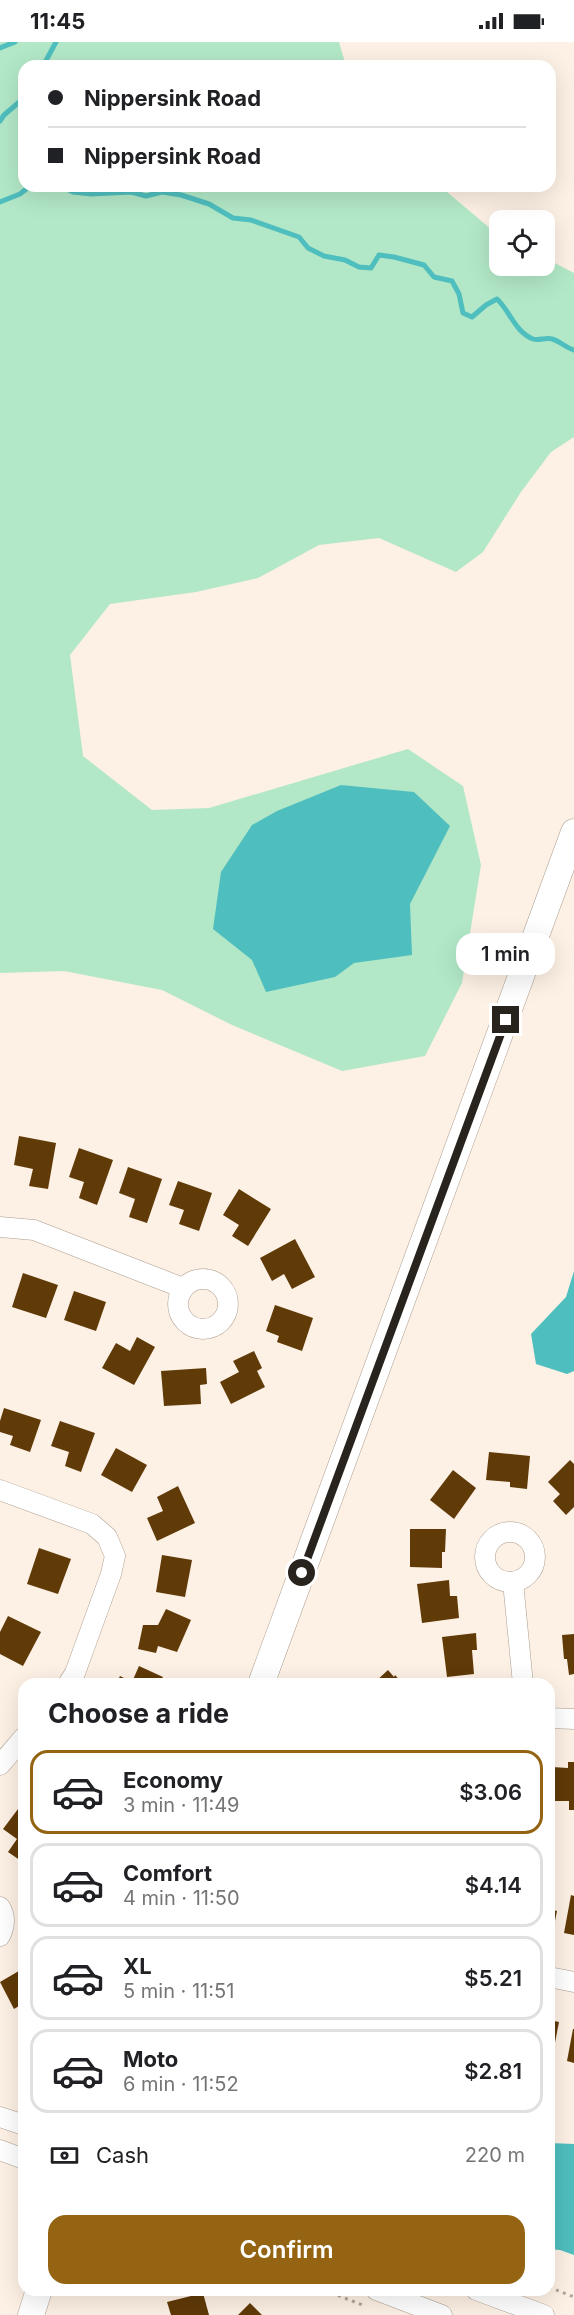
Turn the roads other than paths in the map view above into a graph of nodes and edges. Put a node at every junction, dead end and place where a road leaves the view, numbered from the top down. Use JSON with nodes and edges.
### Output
{"nodes":[{"id":1,"x":574,"y":832,"type":"edge"},
{"id":2,"x":0,"y":1227,"type":"edge"},
{"id":3,"x":183,"y":1288,"type":"dead end"},
{"id":4,"x":0,"y":1490,"type":"edge"},
{"id":5,"x":513,"y":1582,"type":"dead end"},
{"id":6,"x":72,"y":1678,"type":"edge"},
{"id":7,"x":263,"y":1678,"type":"edge"},
{"id":8,"x":522,"y":1678,"type":"edge"},
{"id":9,"x":555,"y":1718,"type":"edge"},
{"id":10,"x":574,"y":1719,"type":"edge"},
{"id":11,"x":18,"y":1744,"type":"edge"},
{"id":12,"x":0,"y":1765,"type":"edge"},
{"id":13,"x":0,"y":1907,"type":"edge"},
{"id":14,"x":0,"y":1936,"type":"edge"},
{"id":15,"x":555,"y":1978,"type":"edge"},
{"id":16,"x":574,"y":1982,"type":"edge"},
{"id":17,"x":0,"y":2116,"type":"edge"},
{"id":18,"x":18,"y":2123,"type":"edge"},
{"id":19,"x":0,"y":2150,"type":"edge"},
{"id":20,"x":18,"y":2157,"type":"edge"},
{"id":21,"x":37,"y":2296,"type":"edge"},
{"id":22,"x":492,"y":2296,"type":"edge"},
{"id":23,"x":372,"y":2299,"type":"edge"},
{"id":24,"x":31,"y":2315,"type":"edge"},
{"id":25,"x":442,"y":2315,"type":"edge"},
{"id":26,"x":544,"y":2315,"type":"edge"}],
"edges":[{"from":1,"to":7,"type":"street"},
{"from":2,"to":3,"type":"street"},
{"from":4,"to":6,"type":"street"},
{"from":5,"to":8,"type":"street"},
{"from":9,"to":10,"type":"street"},
{"from":11,"to":12,"type":"street"},
{"from":13,"to":14,"type":"street"},
{"from":15,"to":16,"type":"street"},
{"from":17,"to":18,"type":"street"},
{"from":19,"to":20,"type":"street"},
{"from":21,"to":24,"type":"street"},
{"from":22,"to":26,"type":"street"},
{"from":23,"to":25,"type":"street"}]}
